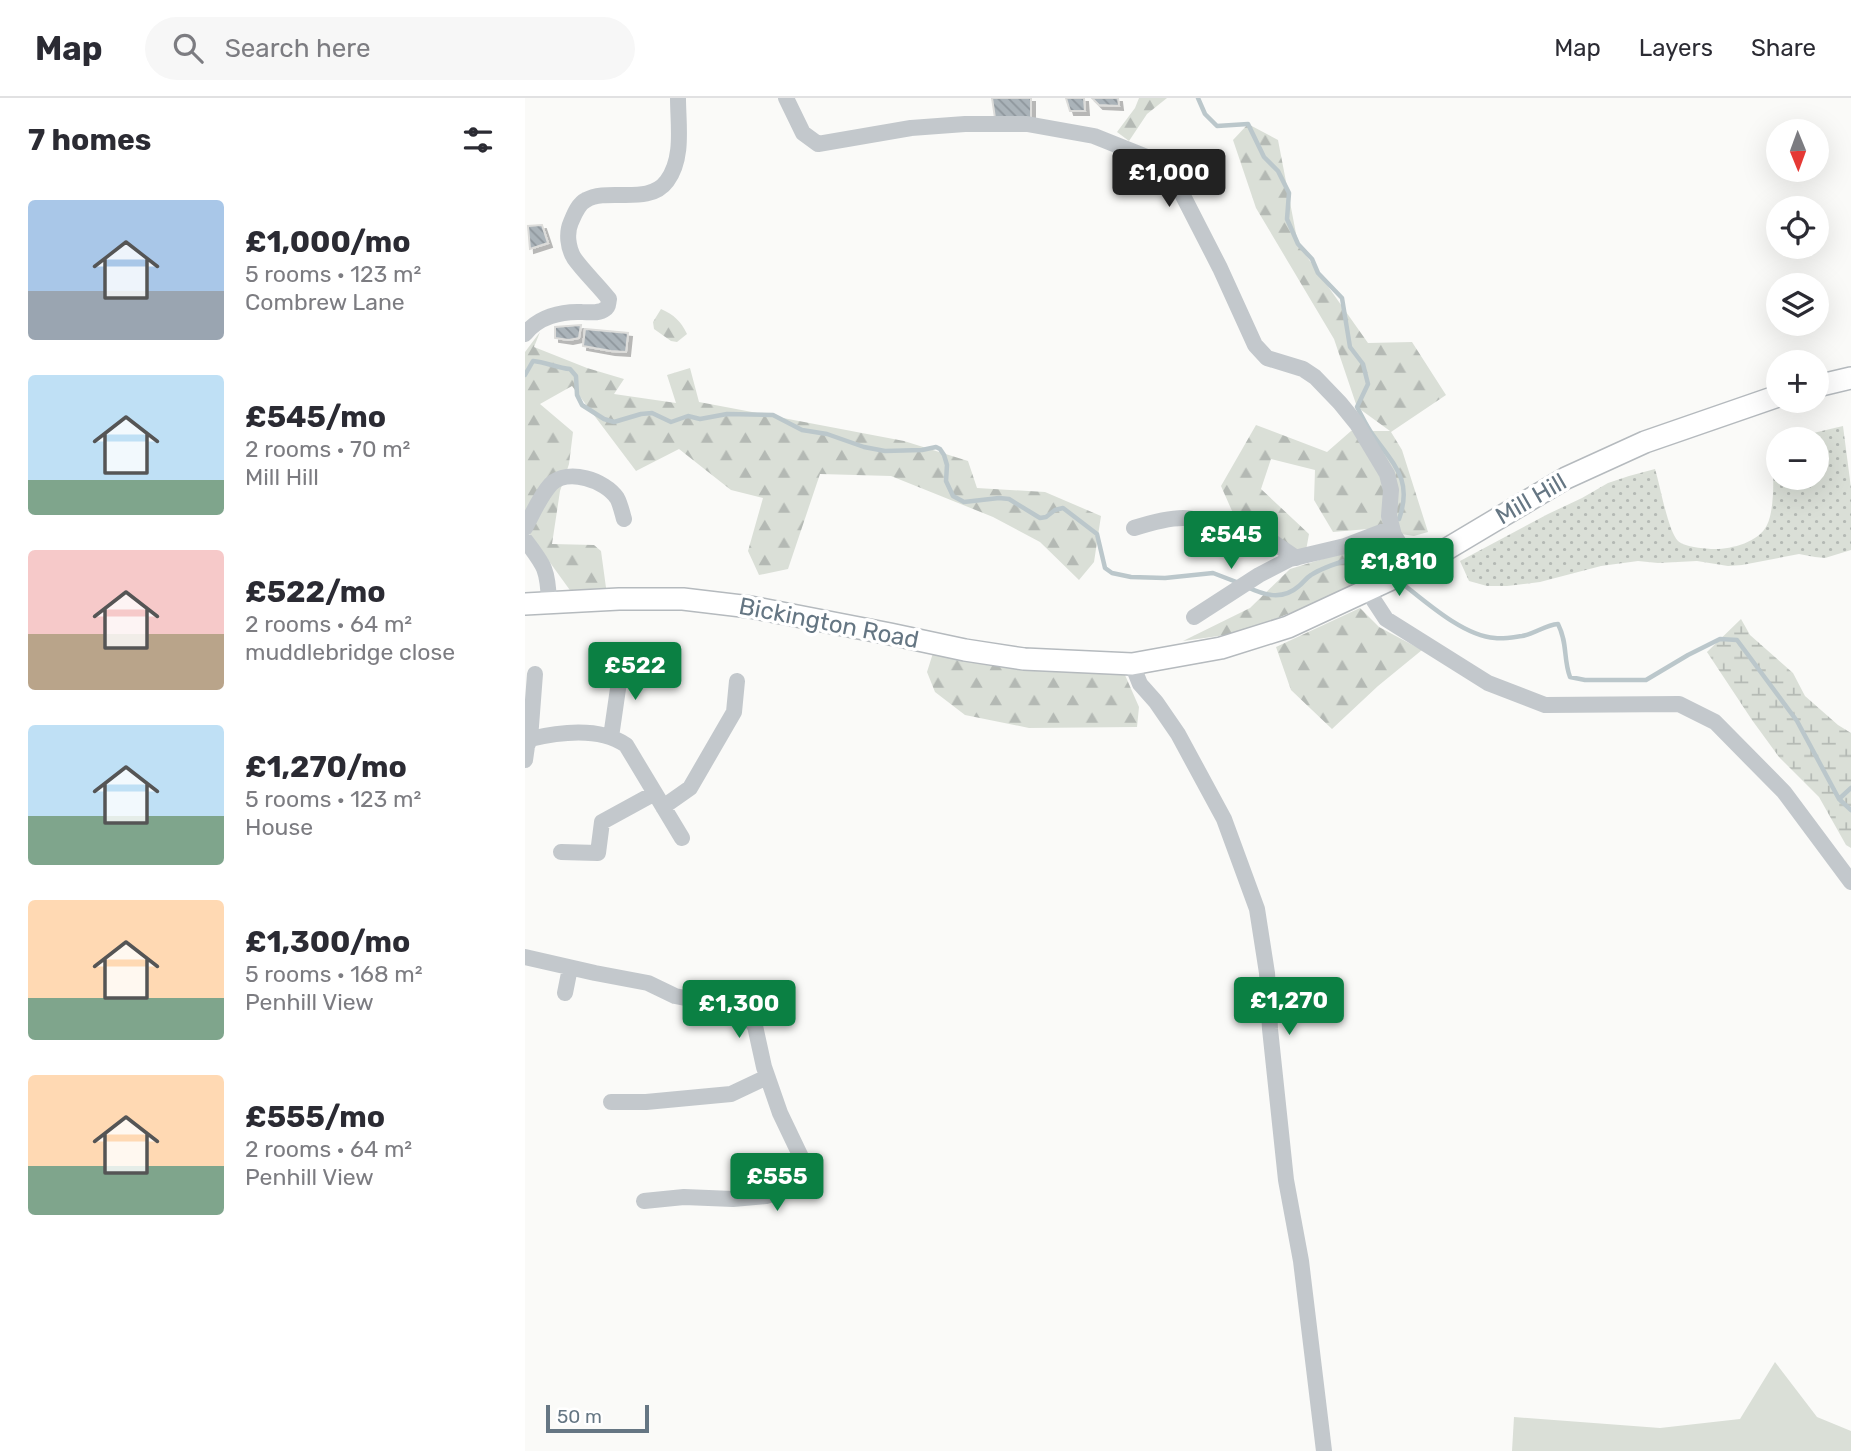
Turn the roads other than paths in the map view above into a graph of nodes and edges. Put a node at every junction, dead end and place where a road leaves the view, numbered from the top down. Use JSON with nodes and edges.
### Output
{"nodes":[{"id":1,"x":678,"y":98,"type":"edge"},
{"id":2,"x":786,"y":98,"type":"edge"},
{"id":3,"x":525,"y":334,"type":"edge"},
{"id":4,"x":1851,"y":378,"type":"edge"},
{"id":5,"x":1829,"y":383,"type":"edge"},
{"id":6,"x":1766,"y":400,"type":"edge"},
{"id":7,"x":624,"y":519,"type":"dead end"},
{"id":8,"x":525,"y":528,"type":"edge"},
{"id":9,"x":1134,"y":528,"type":"dead end"},
{"id":10,"x":1392,"y":528,"type":"junction"},
{"id":11,"x":525,"y":540,"type":"edge"},
{"id":12,"x":1296,"y":558,"type":"junction"},
{"id":13,"x":1415,"y":568,"type":"junction"},
{"id":14,"x":1367,"y":590,"type":"junction"},
{"id":15,"x":549,"y":603,"type":"junction"},
{"id":16,"x":525,"y":604,"type":"edge"},
{"id":17,"x":1194,"y":617,"type":"dead end"},
{"id":18,"x":622,"y":661,"type":"dead end"},
{"id":19,"x":1132,"y":664,"type":"junction"},
{"id":20,"x":535,"y":674,"type":"dead end"},
{"id":21,"x":737,"y":681,"type":"dead end"},
{"id":22,"x":611,"y":737,"type":"junction"},
{"id":23,"x":530,"y":739,"type":"junction"},
{"id":24,"x":525,"y":760,"type":"edge"},
{"id":25,"x":655,"y":793,"type":"junction"},
{"id":26,"x":663,"y":807,"type":"junction"},
{"id":27,"x":682,"y":838,"type":"dead end"},
{"id":28,"x":561,"y":852,"type":"dead end"},
{"id":29,"x":1851,"y":882,"type":"edge"},
{"id":30,"x":525,"y":957,"type":"edge"},
{"id":31,"x":570,"y":968,"type":"junction"},
{"id":32,"x":565,"y":993,"type":"dead end"},
{"id":33,"x":767,"y":1077,"type":"junction"},
{"id":34,"x":611,"y":1102,"type":"dead end"},
{"id":35,"x":644,"y":1200,"type":"dead end"},
{"id":36,"x":1324,"y":1451,"type":"edge"}],
"edges":[{"from":1,"to":3,"type":"street"},
{"from":2,"to":10,"type":"street"},
{"from":4,"to":5,"type":"main road"},
{"from":6,"to":13,"type":"main road","name":"Mill Hill"},
{"from":7,"to":8,"type":"street"},
{"from":9,"to":12,"type":"street"},
{"from":10,"to":12,"type":"street"},
{"from":10,"to":13,"type":"street"},
{"from":11,"to":15,"type":"street"},
{"from":12,"to":17,"type":"street"},
{"from":13,"to":14,"type":"main road","name":"Mill Hill"},
{"from":14,"to":19,"type":"main road","name":"Mill Hill"},
{"from":14,"to":29,"type":"street"},
{"from":15,"to":16,"type":"main road","name":"Bickington Road"},
{"from":15,"to":19,"type":"main road","name":"Bickington Road"},
{"from":18,"to":22,"type":"street"},
{"from":19,"to":36,"type":"street"},
{"from":20,"to":23,"type":"street"},
{"from":21,"to":26,"type":"street"},
{"from":22,"to":23,"type":"street"},
{"from":22,"to":25,"type":"street"},
{"from":23,"to":24,"type":"street"},
{"from":25,"to":26,"type":"street"},
{"from":25,"to":28,"type":"street"},
{"from":26,"to":27,"type":"street"},
{"from":30,"to":31,"type":"street"},
{"from":31,"to":32,"type":"street"},
{"from":31,"to":33,"type":"street"},
{"from":33,"to":34,"type":"street"},
{"from":33,"to":35,"type":"street"}]}
